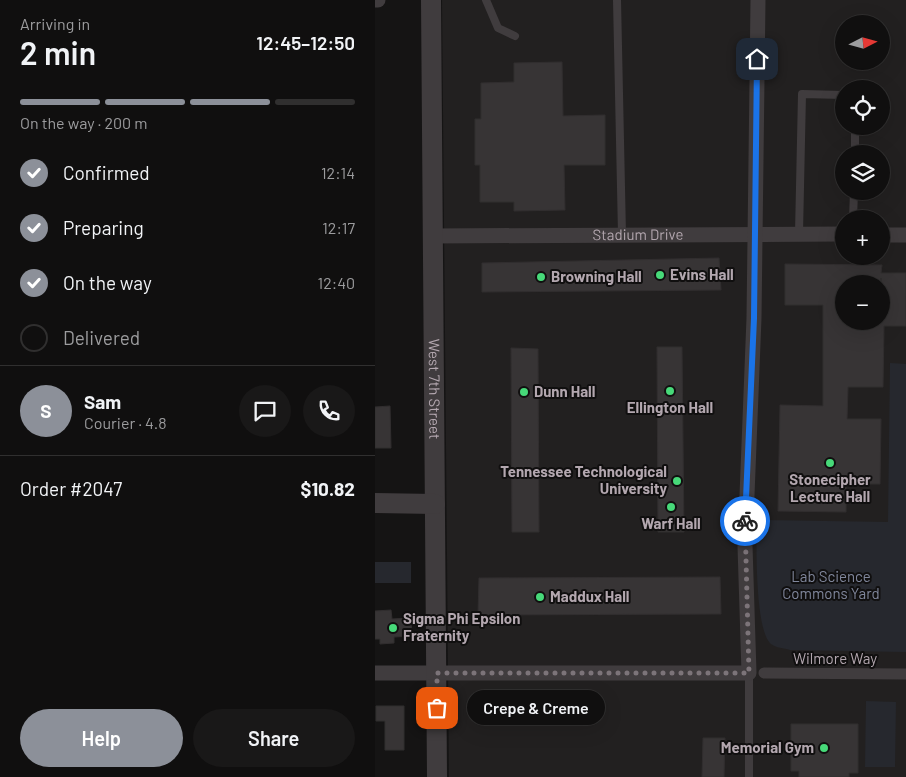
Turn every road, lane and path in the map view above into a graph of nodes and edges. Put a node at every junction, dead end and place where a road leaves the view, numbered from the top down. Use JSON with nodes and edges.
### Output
{"nodes":[{"id":1,"x":431,"y":0,"type":"edge"},
{"id":2,"x":486,"y":0,"type":"edge"},
{"id":3,"x":617,"y":0,"type":"edge"},
{"id":4,"x":758,"y":0,"type":"edge"},
{"id":5,"x":515,"y":36,"type":"dead end"},
{"id":6,"x":835,"y":95,"type":"edge"},
{"id":7,"x":622,"y":234,"type":"junction"},
{"id":8,"x":755,"y":234,"type":"junction"},
{"id":9,"x":799,"y":234,"type":"junction"},
{"id":10,"x":835,"y":234,"type":"edge"},
{"id":11,"x":890,"y":235,"type":"edge"},
{"id":12,"x":906,"y":235,"type":"edge"},
{"id":13,"x":432,"y":236,"type":"junction"},
{"id":14,"x":375,"y":503,"type":"edge"},
{"id":15,"x":435,"y":504,"type":"junction"},
{"id":16,"x":375,"y":673,"type":"edge"},
{"id":17,"x":437,"y":673,"type":"junction"},
{"id":18,"x":757,"y":673,"type":"junction"},
{"id":19,"x":906,"y":674,"type":"edge"},
{"id":20,"x":437,"y":777,"type":"edge"},
{"id":21,"x":749,"y":777,"type":"edge"}],
"edges":[{"from":1,"to":13,"type":"street","name":"West 7th Street"},
{"from":2,"to":5,"type":"lane"},
{"from":3,"to":7,"type":"lane"},
{"from":4,"to":8,"type":"street"},
{"from":6,"to":9,"type":"lane"},
{"from":7,"to":8,"type":"street","name":"Stadium Drive"},
{"from":7,"to":13,"type":"street","name":"Stadium Drive"},
{"from":8,"to":9,"type":"street","name":"Stadium Drive"},
{"from":8,"to":18,"type":"street"},
{"from":9,"to":10,"type":"street","name":"Stadium Drive"},
{"from":11,"to":12,"type":"street"},
{"from":13,"to":15,"type":"street","name":"West 7th Street"},
{"from":14,"to":15,"type":"street"},
{"from":15,"to":17,"type":"street","name":"West 7th Street"},
{"from":16,"to":17,"type":"street"},
{"from":17,"to":18,"type":"street"},
{"from":17,"to":20,"type":"street","name":"West 7th Street"},
{"from":18,"to":19,"type":"street","name":"Wilmore Way"},
{"from":18,"to":21,"type":"lane"}]}
